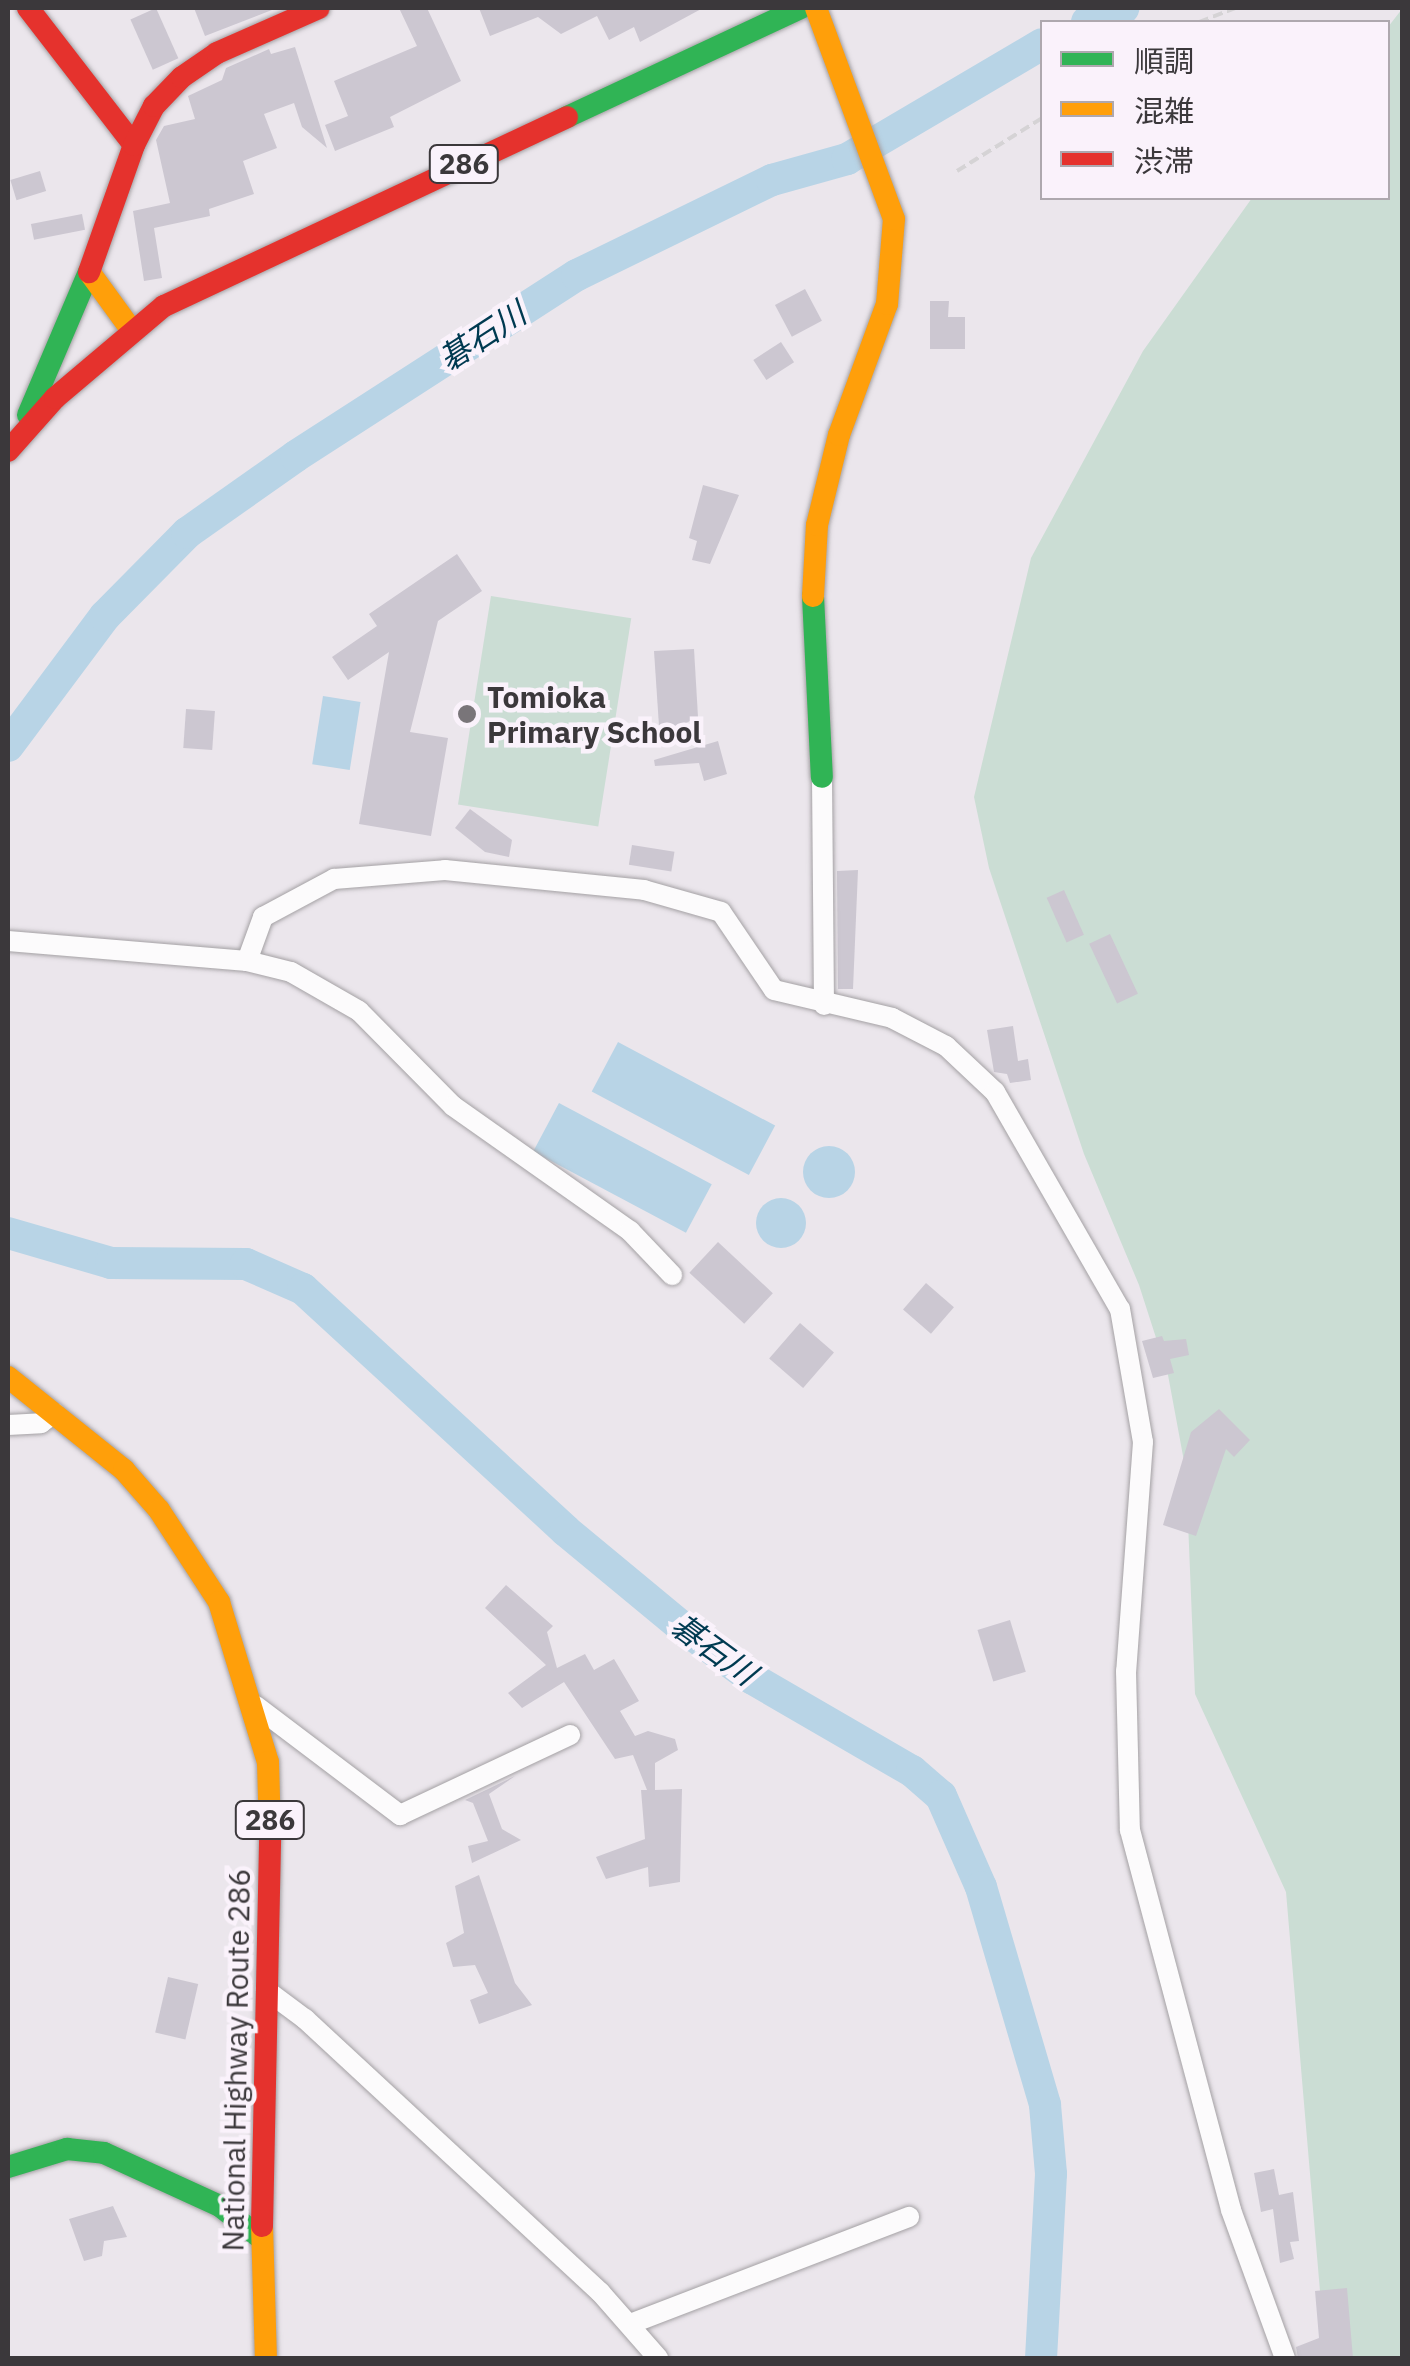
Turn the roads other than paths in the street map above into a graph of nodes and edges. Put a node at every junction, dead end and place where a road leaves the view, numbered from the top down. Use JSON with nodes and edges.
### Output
{"nodes":[{"id":1,"x":28,"y":8,"type":"edge"},
{"id":2,"x":319,"y":8,"type":"edge"},
{"id":3,"x":801,"y":8,"type":"edge"},
{"id":4,"x":819,"y":16,"type":"edge"},
{"id":5,"x":134,"y":144,"type":"junction"},
{"id":6,"x":90,"y":273,"type":"junction"},
{"id":7,"x":130,"y":328,"type":"junction"},
{"id":8,"x":8,"y":451,"type":"edge"},
{"id":9,"x":822,"y":778,"type":"joint"},
{"id":10,"x":8,"y":941,"type":"edge"},
{"id":11,"x":247,"y":960,"type":"junction"},
{"id":12,"x":824,"y":1005,"type":"junction"},
{"id":13,"x":672,"y":1275,"type":"dead end"},
{"id":14,"x":8,"y":1377,"type":"edge"},
{"id":15,"x":56,"y":1414,"type":"junction"},
{"id":16,"x":8,"y":1425,"type":"edge"},
{"id":17,"x":255,"y":1705,"type":"junction"},
{"id":18,"x":570,"y":1735,"type":"dead end"},
{"id":19,"x":266,"y":1990,"type":"junction"},
{"id":20,"x":8,"y":2167,"type":"edge"},
{"id":21,"x":909,"y":2217,"type":"dead end"},
{"id":22,"x":262,"y":2239,"type":"junction"},
{"id":23,"x":630,"y":2324,"type":"junction"},
{"id":24,"x":266,"y":2358,"type":"edge"},
{"id":25,"x":658,"y":2358,"type":"edge"},
{"id":26,"x":1286,"y":2358,"type":"edge"}],
"edges":[{"from":1,"to":5,"type":"main road"},
{"from":2,"to":5,"type":"main road"},
{"from":3,"to":7,"type":"main road","number":"286"},
{"from":4,"to":9,"type":"main road"},
{"from":5,"to":6,"type":"main road"},
{"from":6,"to":7,"type":"main road"},
{"from":6,"to":8,"type":"main road"},
{"from":7,"to":8,"type":"main road","number":"286"},
{"from":9,"to":12,"type":"street"},
{"from":10,"to":11,"type":"street"},
{"from":11,"to":12,"type":"street"},
{"from":11,"to":13,"type":"street"},
{"from":12,"to":26,"type":"street"},
{"from":14,"to":15,"type":"main road","name":"National Highway Route 286","number":"286"},
{"from":15,"to":16,"type":"street"},
{"from":15,"to":17,"type":"main road","name":"National Highway Route 286","number":"286"},
{"from":17,"to":18,"type":"street"},
{"from":17,"to":19,"type":"main road","name":"National Highway Route 286","number":"286"},
{"from":19,"to":22,"type":"main road","name":"National Highway Route 286","number":"286"},
{"from":19,"to":23,"type":"street"},
{"from":20,"to":22,"type":"main road"},
{"from":21,"to":23,"type":"street"},
{"from":22,"to":24,"type":"main road","name":"National Highway Route 286","number":"286"},
{"from":23,"to":25,"type":"street"}]}
